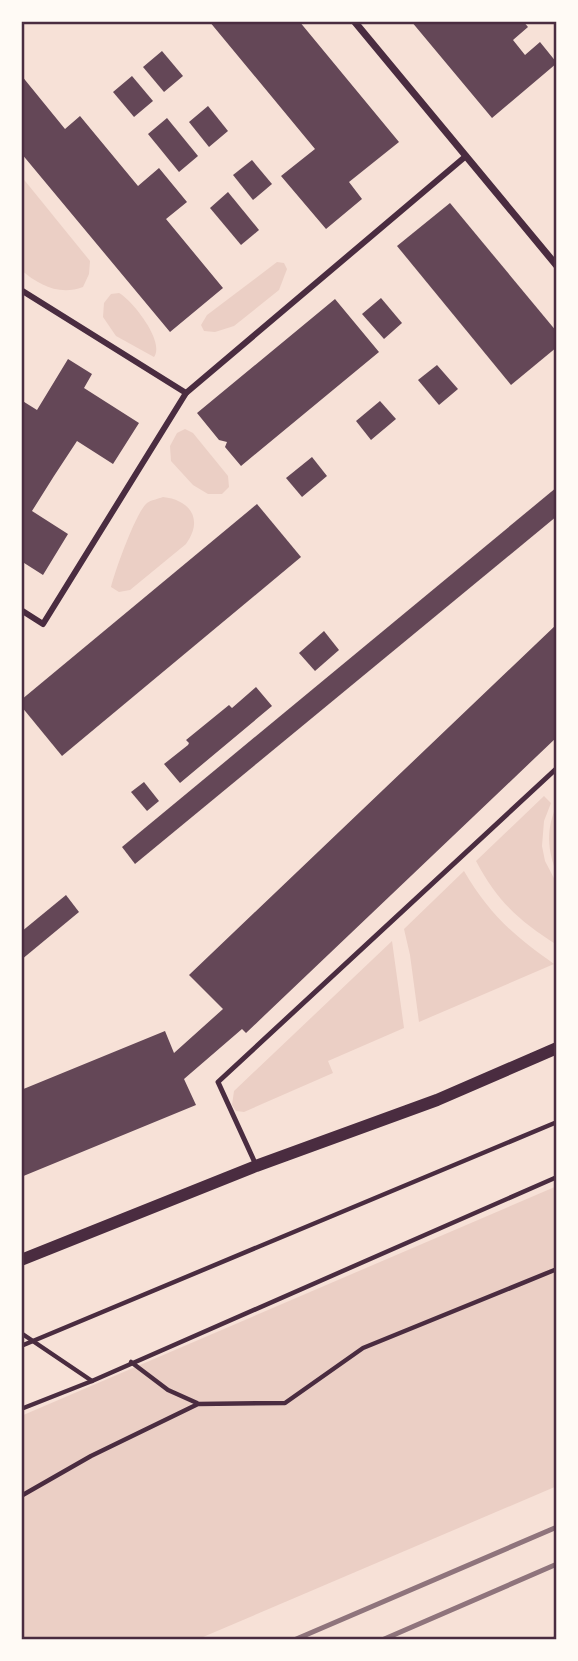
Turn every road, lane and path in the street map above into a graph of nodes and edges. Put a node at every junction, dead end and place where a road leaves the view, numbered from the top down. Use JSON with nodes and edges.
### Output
{"nodes":[{"id":1,"x":354,"y":21,"type":"edge"},
{"id":2,"x":466,"y":156,"type":"junction"},
{"id":3,"x":557,"y":266,"type":"edge"},
{"id":4,"x":21,"y":289,"type":"edge"},
{"id":5,"x":186,"y":393,"type":"junction"},
{"id":6,"x":21,"y":610,"type":"edge"},
{"id":7,"x":557,"y":768,"type":"edge"},
{"id":8,"x":557,"y":1048,"type":"edge"},
{"id":9,"x":557,"y":1122,"type":"edge"},
{"id":10,"x":256,"y":1166,"type":"junction"},
{"id":11,"x":557,"y":1177,"type":"edge"},
{"id":12,"x":21,"y":1260,"type":"edge"},
{"id":13,"x":557,"y":1269,"type":"edge"},
{"id":14,"x":21,"y":1333,"type":"edge"},
{"id":15,"x":33,"y":1341,"type":"junction"},
{"id":16,"x":21,"y":1346,"type":"edge"},
{"id":17,"x":131,"y":1362,"type":"junction"},
{"id":18,"x":92,"y":1381,"type":"junction"},
{"id":19,"x":198,"y":1404,"type":"junction"},
{"id":20,"x":21,"y":1409,"type":"edge"},
{"id":21,"x":21,"y":1496,"type":"edge"}],
"edges":[{"from":1,"to":2,"type":"street"},
{"from":2,"to":3,"type":"street"},
{"from":2,"to":5,"type":"street"},
{"from":4,"to":5,"type":"street"},
{"from":5,"to":6,"type":"street"},
{"from":7,"to":10,"type":"lane"},
{"from":8,"to":10,"type":"street"},
{"from":9,"to":15,"type":"path"},
{"from":10,"to":12,"type":"street"},
{"from":11,"to":17,"type":"path"},
{"from":13,"to":19,"type":"path"},
{"from":14,"to":15,"type":"path"},
{"from":15,"to":16,"type":"path"},
{"from":15,"to":18,"type":"path"},
{"from":17,"to":18,"type":"path"},
{"from":17,"to":19,"type":"path"},
{"from":18,"to":20,"type":"path"},
{"from":19,"to":21,"type":"path"}]}
